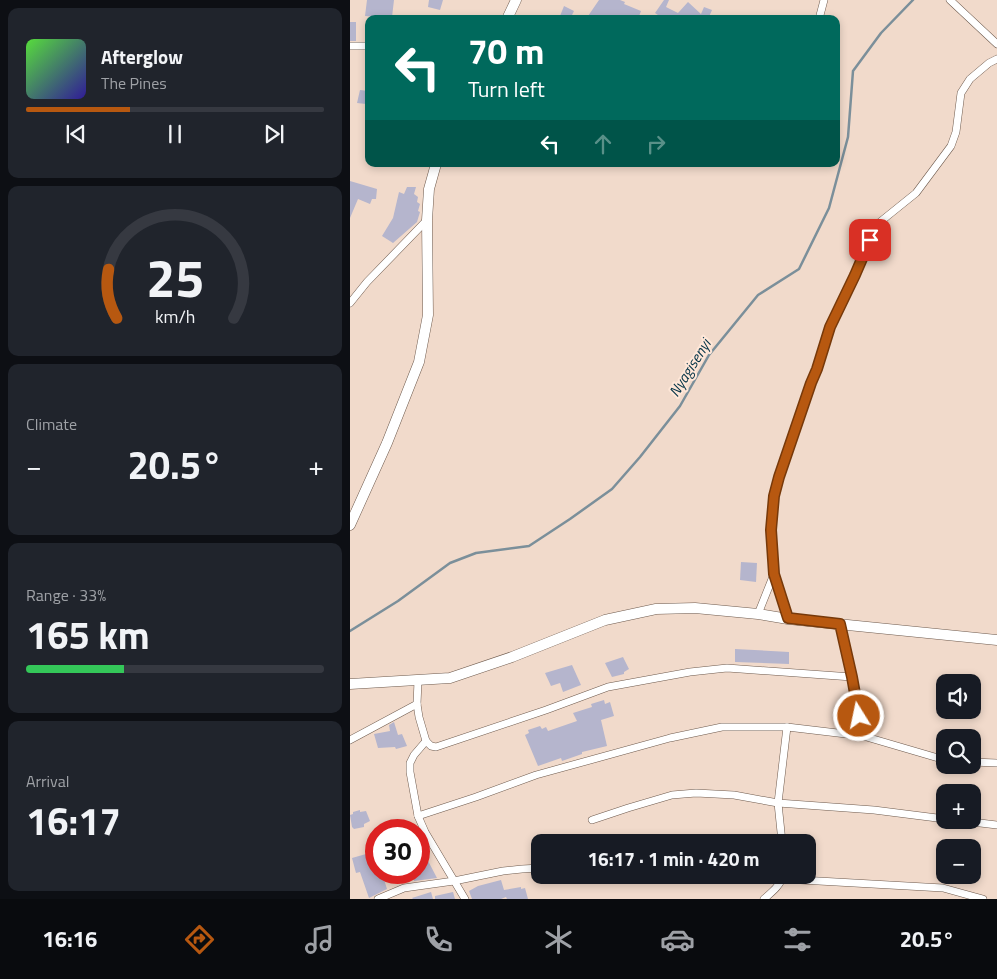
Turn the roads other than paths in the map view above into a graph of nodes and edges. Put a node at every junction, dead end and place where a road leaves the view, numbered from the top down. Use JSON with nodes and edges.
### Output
{"nodes":[{"id":1,"x":516,"y":0,"type":"edge"},
{"id":2,"x":824,"y":0,"type":"edge"},
{"id":3,"x":950,"y":0,"type":"edge"},
{"id":4,"x":509,"y":15,"type":"edge"},
{"id":5,"x":820,"y":15,"type":"edge"},
{"id":6,"x":997,"y":44,"type":"edge"},
{"id":7,"x":350,"y":46,"type":"edge"},
{"id":8,"x":365,"y":46,"type":"edge"},
{"id":9,"x":997,"y":59,"type":"edge"},
{"id":10,"x":435,"y":167,"type":"edge"},
{"id":11,"x":427,"y":220,"type":"junction"},
{"id":12,"x":350,"y":303,"type":"edge"},
{"id":13,"x":350,"y":526,"type":"edge"},
{"id":14,"x":774,"y":574,"type":"junction"},
{"id":15,"x":758,"y":614,"type":"junction"},
{"id":16,"x":788,"y":618,"type":"junction"},
{"id":17,"x":840,"y":624,"type":"junction"},
{"id":18,"x":997,"y":640,"type":"edge"},
{"id":19,"x":852,"y":677,"type":"junction"},
{"id":20,"x":418,"y":681,"type":"junction"},
{"id":21,"x":350,"y":684,"type":"edge"},
{"id":22,"x":417,"y":704,"type":"junction"},
{"id":23,"x":787,"y":727,"type":"junction"},
{"id":24,"x":863,"y":736,"type":"junction"},
{"id":25,"x":350,"y":740,"type":"edge"},
{"id":26,"x":426,"y":741,"type":"junction"},
{"id":27,"x":936,"y":757,"type":"edge"},
{"id":28,"x":981,"y":763,"type":"edge"},
{"id":29,"x":997,"y":764,"type":"edge"},
{"id":30,"x":778,"y":803,"type":"junction"},
{"id":31,"x":418,"y":816,"type":"junction"},
{"id":32,"x":936,"y":818,"type":"edge"},
{"id":33,"x":592,"y":820,"type":"dead end"},
{"id":34,"x":981,"y":823,"type":"edge"},
{"id":35,"x":997,"y":825,"type":"edge"},
{"id":36,"x":781,"y":834,"type":"edge"},
{"id":37,"x":531,"y":868,"type":"edge"},
{"id":38,"x":816,"y":879,"type":"edge"},
{"id":39,"x":454,"y":881,"type":"junction"},
{"id":40,"x":778,"y":884,"type":"edge"},
{"id":41,"x":378,"y":899,"type":"edge"},
{"id":42,"x":465,"y":899,"type":"edge"},
{"id":43,"x":764,"y":899,"type":"edge"},
{"id":44,"x":983,"y":899,"type":"edge"}],
"edges":[{"from":1,"to":4,"type":"main road"},
{"from":2,"to":5,"type":"street"},
{"from":3,"to":6,"type":"street"},
{"from":7,"to":8,"type":"street"},
{"from":9,"to":14,"type":"street"},
{"from":10,"to":11,"type":"main road"},
{"from":11,"to":12,"type":"street"},
{"from":11,"to":13,"type":"main road"},
{"from":14,"to":15,"type":"street"},
{"from":14,"to":16,"type":"street"},
{"from":15,"to":16,"type":"main road"},
{"from":15,"to":20,"type":"main road"},
{"from":16,"to":17,"type":"main road"},
{"from":17,"to":18,"type":"main road"},
{"from":17,"to":19,"type":"street"},
{"from":19,"to":24,"type":"street"},
{"from":19,"to":26,"type":"street"},
{"from":20,"to":21,"type":"main road"},
{"from":20,"to":22,"type":"street"},
{"from":22,"to":25,"type":"street"},
{"from":22,"to":26,"type":"street"},
{"from":23,"to":24,"type":"street"},
{"from":23,"to":30,"type":"street"},
{"from":23,"to":31,"type":"street"},
{"from":24,"to":27,"type":"street"},
{"from":26,"to":31,"type":"street"},
{"from":28,"to":29,"type":"street"},
{"from":30,"to":32,"type":"street"},
{"from":30,"to":33,"type":"street"},
{"from":30,"to":36,"type":"street"},
{"from":31,"to":39,"type":"street"},
{"from":34,"to":35,"type":"street"},
{"from":37,"to":39,"type":"street"},
{"from":38,"to":44,"type":"street"},
{"from":39,"to":41,"type":"street"},
{"from":39,"to":42,"type":"street"},
{"from":40,"to":43,"type":"street"}]}
